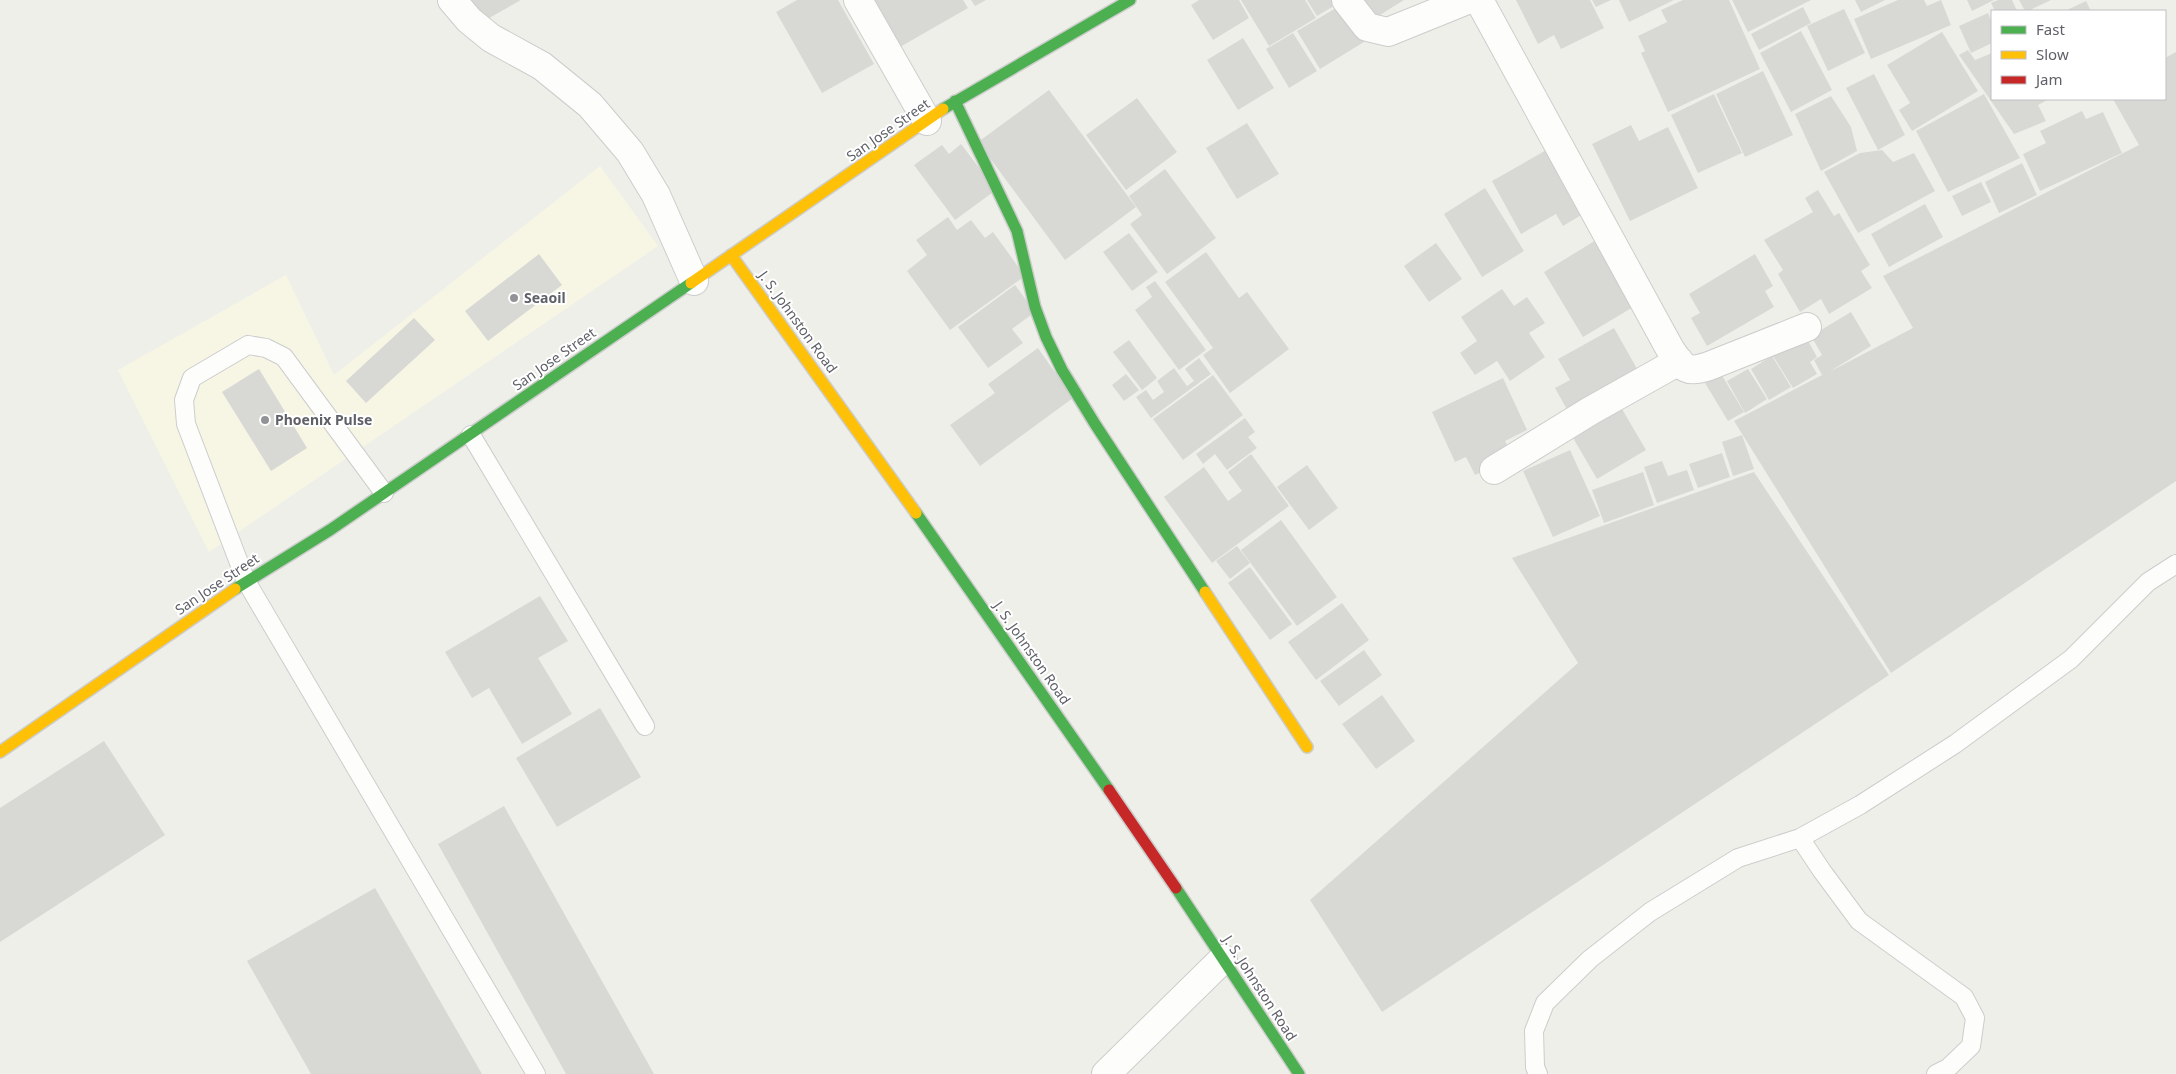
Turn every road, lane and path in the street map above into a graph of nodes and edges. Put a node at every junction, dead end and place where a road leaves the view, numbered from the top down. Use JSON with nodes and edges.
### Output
{"nodes":[{"id":1,"x":452,"y":0,"type":"edge"},
{"id":2,"x":858,"y":0,"type":"edge"},
{"id":3,"x":1130,"y":0,"type":"edge"},
{"id":4,"x":1346,"y":0,"type":"edge"},
{"id":5,"x":1467,"y":0,"type":"edge"},
{"id":6,"x":1479,"y":0,"type":"edge"},
{"id":7,"x":955,"y":101,"type":"junction"},
{"id":8,"x":927,"y":121,"type":"junction"},
{"id":9,"x":731,"y":255,"type":"junction"},
{"id":10,"x":694,"y":281,"type":"junction"},
{"id":11,"x":1807,"y":326,"type":"dead end"},
{"id":12,"x":1679,"y":361,"type":"junction"},
{"id":13,"x":471,"y":435,"type":"junction"},
{"id":14,"x":1494,"y":470,"type":"dead end"},
{"id":15,"x":384,"y":493,"type":"junction"},
{"id":16,"x":2176,"y":564,"type":"edge"},
{"id":17,"x":246,"y":581,"type":"junction"},
{"id":18,"x":645,"y":726,"type":"dead end"},
{"id":19,"x":1307,"y":747,"type":"dead end"},
{"id":20,"x":0,"y":752,"type":"edge"},
{"id":21,"x":1800,"y":838,"type":"junction"},
{"id":22,"x":1223,"y":959,"type":"junction"},
{"id":23,"x":536,"y":1074,"type":"edge"},
{"id":24,"x":1106,"y":1074,"type":"edge"},
{"id":25,"x":1298,"y":1074,"type":"edge"},
{"id":26,"x":1538,"y":1074,"type":"edge"},
{"id":27,"x":1936,"y":1074,"type":"edge"}],
"edges":[{"from":1,"to":10,"type":"street"},
{"from":2,"to":8,"type":"street"},
{"from":3,"to":7,"type":"street","name":"San Jose Street"},
{"from":4,"to":5,"type":"street"},
{"from":6,"to":12,"type":"street"},
{"from":7,"to":8,"type":"street","name":"San Jose Street"},
{"from":7,"to":19,"type":"street"},
{"from":8,"to":9,"type":"street","name":"San Jose Street"},
{"from":9,"to":10,"type":"street","name":"San Jose Street"},
{"from":9,"to":22,"type":"street","name":"J. S. Johnston Road"},
{"from":10,"to":13,"type":"street","name":"San Jose Street"},
{"from":11,"to":12,"type":"street"},
{"from":12,"to":14,"type":"street"},
{"from":13,"to":15,"type":"street","name":"San Jose Street"},
{"from":13,"to":18,"type":"lane"},
{"from":15,"to":17,"type":"street","name":"San Jose Street"},
{"from":15,"to":17,"type":"lane"},
{"from":16,"to":21,"type":"lane"},
{"from":17,"to":20,"type":"street","name":"San Jose Street"},
{"from":17,"to":23,"type":"lane"},
{"from":21,"to":26,"type":"lane"},
{"from":21,"to":27,"type":"lane"},
{"from":22,"to":24,"type":"street"},
{"from":22,"to":25,"type":"street","name":"J. S. Johnston Road"}]}
